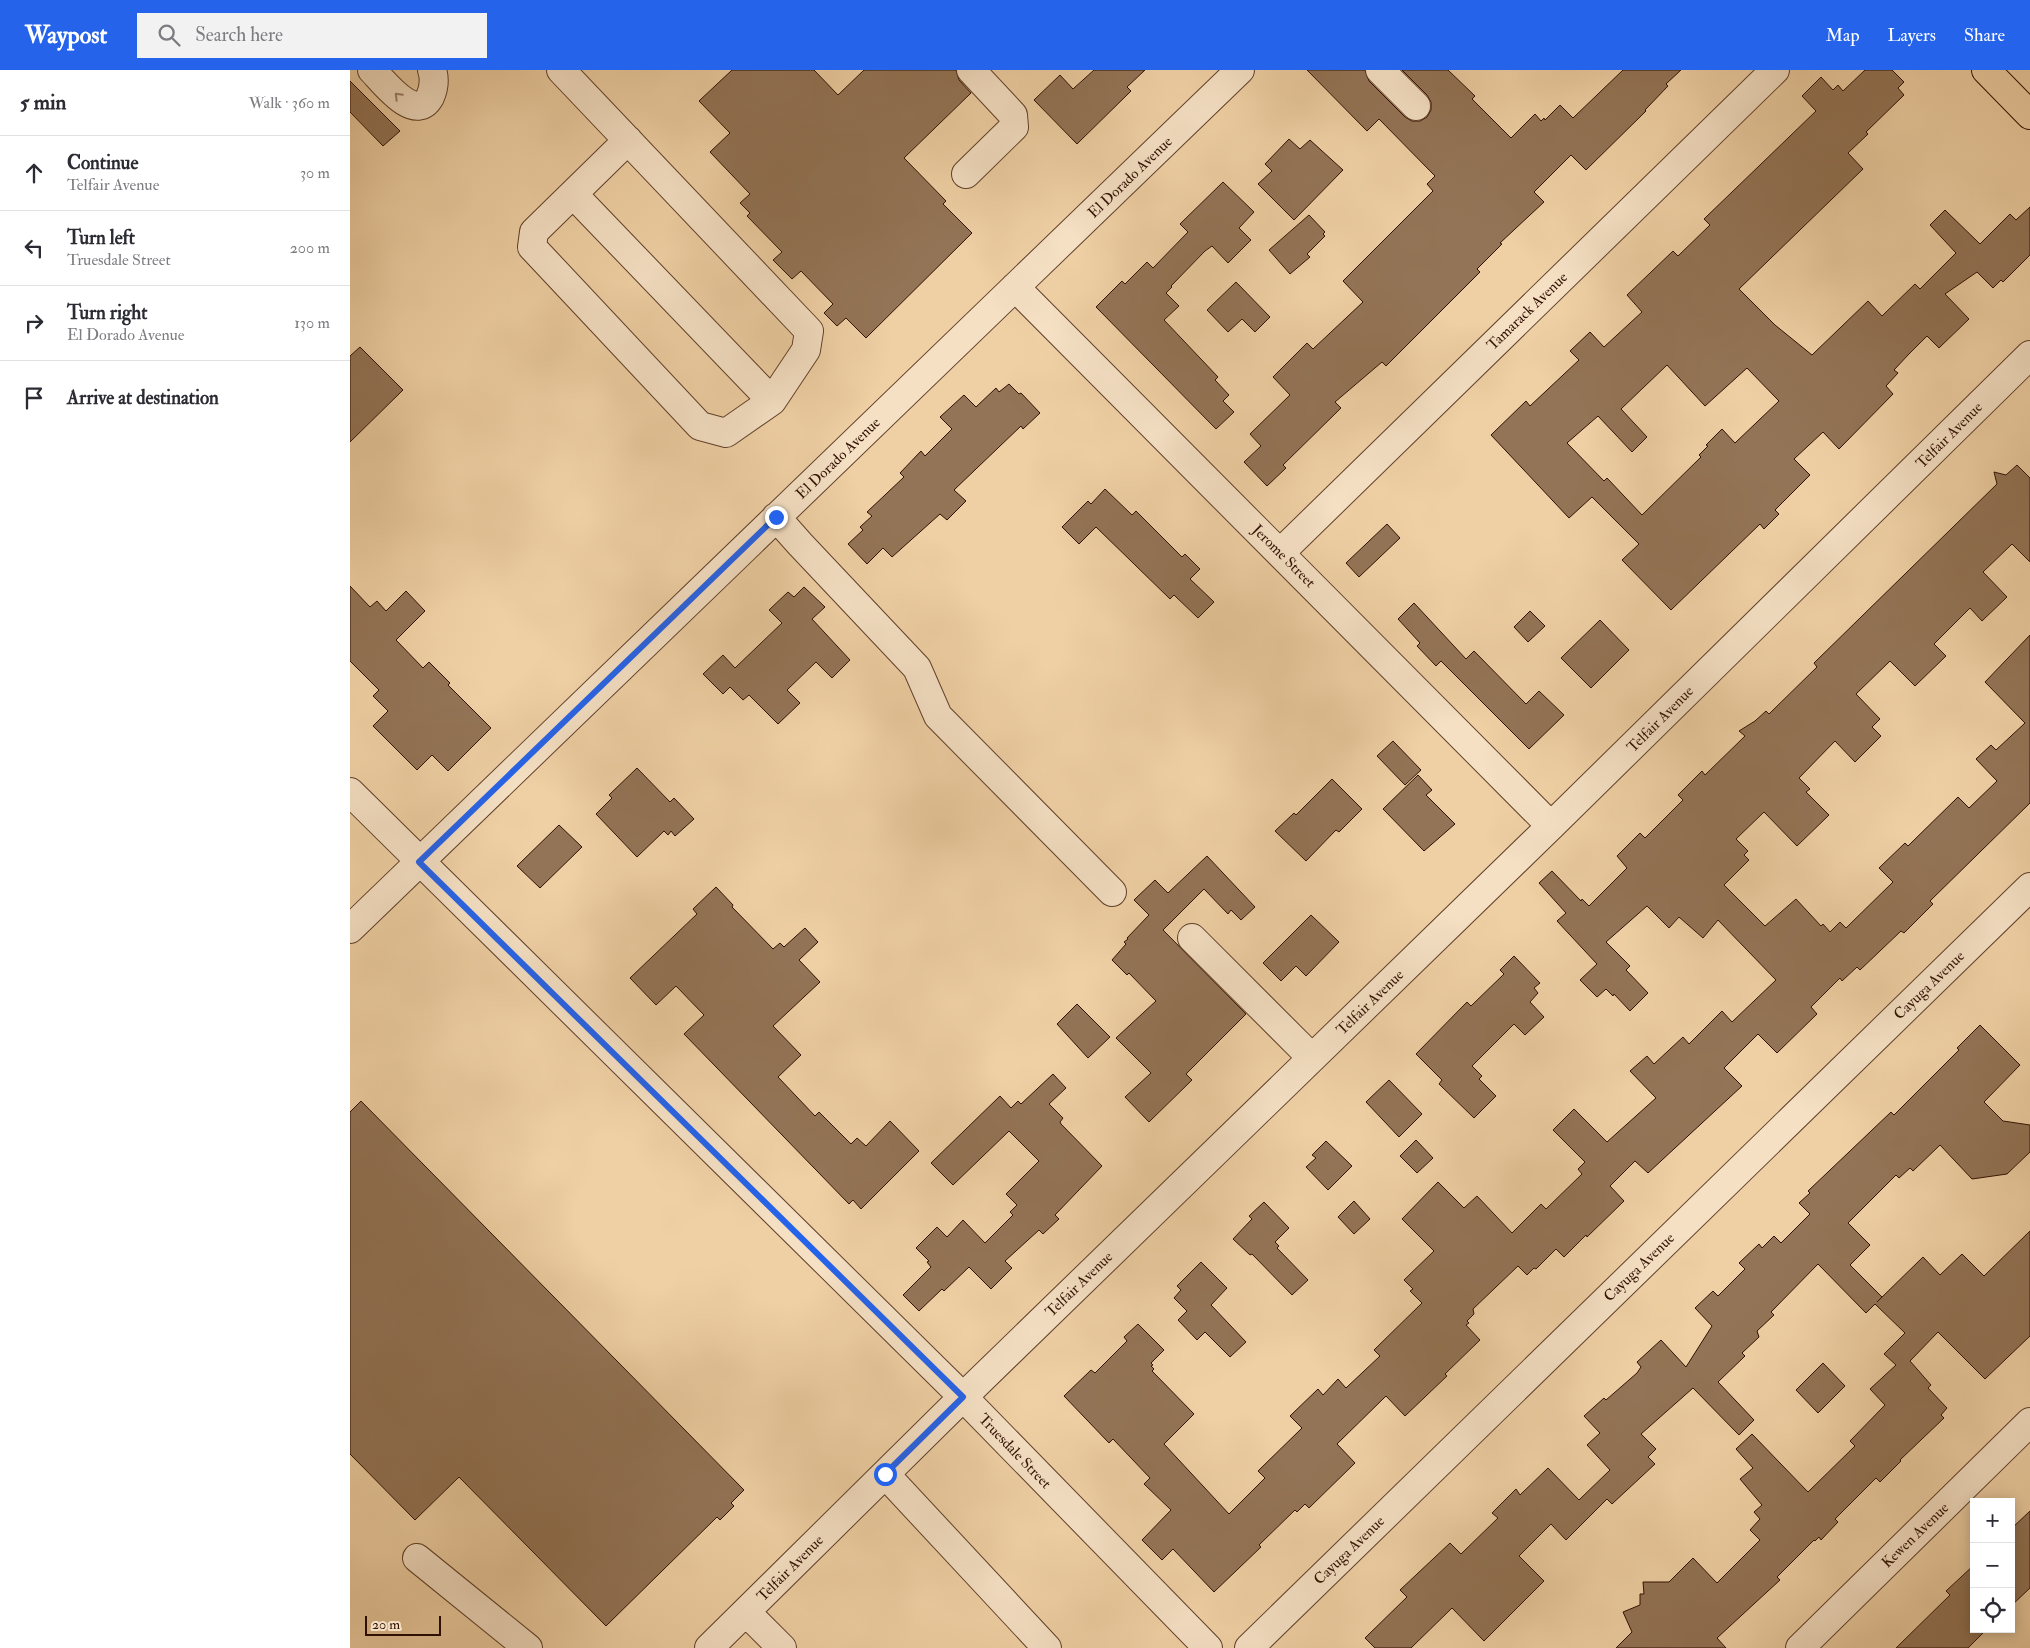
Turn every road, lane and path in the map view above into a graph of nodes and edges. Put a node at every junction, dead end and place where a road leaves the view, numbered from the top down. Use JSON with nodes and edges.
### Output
{"nodes":[{"id":1,"x":372,"y":70,"type":"edge"},
{"id":2,"x":432,"y":70,"type":"edge"},
{"id":3,"x":561,"y":70,"type":"edge"},
{"id":4,"x":971,"y":70,"type":"edge"},
{"id":5,"x":1240,"y":70,"type":"edge"},
{"id":6,"x":1380,"y":70,"type":"edge"},
{"id":7,"x":1775,"y":70,"type":"edge"},
{"id":8,"x":1986,"y":70,"type":"edge"},
{"id":9,"x":1416,"y":106,"type":"dead end"},
{"id":10,"x":2030,"y":115,"type":"edge"},
{"id":11,"x":628,"y":140,"type":"junction"},
{"id":12,"x":966,"y":174,"type":"dead end"},
{"id":13,"x":573,"y":194,"type":"junction"},
{"id":14,"x":1015,"y":288,"type":"junction"},
{"id":15,"x":2030,"y":355,"type":"edge"},
{"id":16,"x":772,"y":400,"type":"junction"},
{"id":17,"x":776,"y":517,"type":"junction"},
{"id":18,"x":1280,"y":552,"type":"junction"},
{"id":19,"x":350,"y":792,"type":"edge"},
{"id":20,"x":1551,"y":826,"type":"junction"},
{"id":21,"x":419,"y":862,"type":"junction"},
{"id":22,"x":2030,"y":887,"type":"edge"},
{"id":23,"x":1112,"y":892,"type":"dead end"},
{"id":24,"x":350,"y":929,"type":"edge"},
{"id":25,"x":1192,"y":938,"type":"dead end"},
{"id":26,"x":1312,"y":1058,"type":"junction"},
{"id":27,"x":963,"y":1397,"type":"junction"},
{"id":28,"x":2030,"y":1422,"type":"edge"},
{"id":29,"x":885,"y":1474,"type":"junction"},
{"id":30,"x":417,"y":1558,"type":"dead end"},
{"id":31,"x":746,"y":1612,"type":"junction"},
{"id":32,"x":528,"y":1648,"type":"edge"},
{"id":33,"x":709,"y":1648,"type":"edge"},
{"id":34,"x":782,"y":1648,"type":"edge"},
{"id":35,"x":1047,"y":1648,"type":"edge"},
{"id":36,"x":1208,"y":1648,"type":"edge"},
{"id":37,"x":1249,"y":1648,"type":"edge"},
{"id":38,"x":1800,"y":1648,"type":"edge"}],
"edges":[{"from":2,"to":1,"type":"street","one_way":true},
{"from":3,"to":11,"type":"street"},
{"from":4,"to":12,"type":"street"},
{"from":5,"to":14,"type":"street","name":"El Dorado Avenue"},
{"from":6,"to":9,"type":"street"},
{"from":7,"to":18,"type":"street","name":"Tamarack Avenue"},
{"from":8,"to":10,"type":"main road"},
{"from":11,"to":13,"type":"street"},
{"from":11,"to":16,"type":"street"},
{"from":13,"to":16,"type":"street"},
{"from":13,"to":16,"type":"street"},
{"from":14,"to":17,"type":"street","name":"El Dorado Avenue"},
{"from":14,"to":18,"type":"street","name":"Jerome Street"},
{"from":15,"to":20,"type":"street","name":"Telfair Avenue"},
{"from":17,"to":21,"type":"street","name":"El Dorado Avenue"},
{"from":17,"to":23,"type":"street"},
{"from":18,"to":20,"type":"street","name":"Jerome Street"},
{"from":19,"to":21,"type":"street","name":"Truesdale Street"},
{"from":20,"to":26,"type":"street","name":"Telfair Avenue"},
{"from":21,"to":24,"type":"street","name":"El Dorado Avenue"},
{"from":21,"to":27,"type":"street","name":"Truesdale Street"},
{"from":22,"to":37,"type":"street","name":"Cayuga Avenue"},
{"from":25,"to":26,"type":"street"},
{"from":26,"to":27,"type":"street","name":"Telfair Avenue"},
{"from":27,"to":29,"type":"street","name":"Telfair Avenue"},
{"from":27,"to":36,"type":"street","name":"Truesdale Street"},
{"from":28,"to":38,"type":"street","name":"Kewen Avenue"},
{"from":29,"to":31,"type":"street","name":"Telfair Avenue"},
{"from":29,"to":35,"type":"street"},
{"from":30,"to":32,"type":"street"},
{"from":31,"to":33,"type":"street","name":"Telfair Avenue"},
{"from":31,"to":34,"type":"street"}]}
